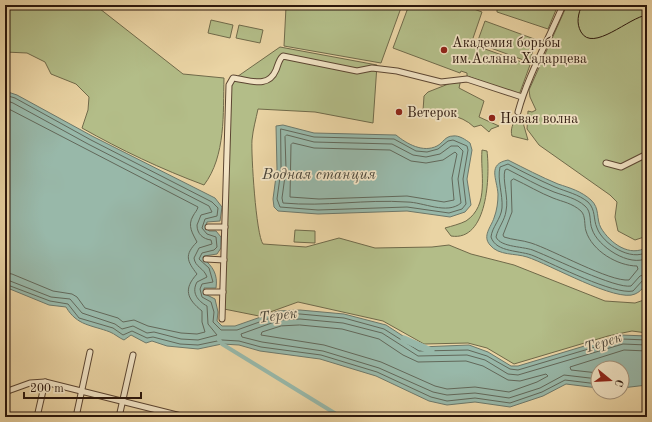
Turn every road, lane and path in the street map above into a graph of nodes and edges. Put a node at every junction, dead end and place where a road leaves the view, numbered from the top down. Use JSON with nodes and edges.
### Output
{"nodes":[{"id":1,"x":563,"y":5,"type":"edge"},
{"id":2,"x":522,"y":97,"type":"junction"},
{"id":3,"x":518,"y":112,"type":"dead end"},
{"id":4,"x":647,"y":154,"type":"edge"},
{"id":5,"x":606,"y":164,"type":"dead end"},
{"id":6,"x":208,"y":227,"type":"dead end"},
{"id":7,"x":225,"y":227,"type":"junction"},
{"id":8,"x":206,"y":259,"type":"dead end"},
{"id":9,"x":224,"y":260,"type":"junction"},
{"id":10,"x":206,"y":292,"type":"dead end"},
{"id":11,"x":223,"y":292,"type":"junction"},
{"id":12,"x":222,"y":319,"type":"dead end"},
{"id":13,"x":90,"y":352,"type":"dead end"},
{"id":14,"x":133,"y":355,"type":"dead end"},
{"id":15,"x":45,"y":382,"type":"junction"},
{"id":16,"x":81,"y":390,"type":"junction"},
{"id":17,"x":5,"y":392,"type":"edge"},
{"id":18,"x":124,"y":400,"type":"junction"},
{"id":19,"x":165,"y":415,"type":"edge"},
{"id":20,"x":37,"y":417,"type":"edge"},
{"id":21,"x":76,"y":417,"type":"edge"},
{"id":22,"x":120,"y":417,"type":"edge"},
{"id":23,"x":185,"y":417,"type":"edge"}],
"edges":[{"from":1,"to":2,"type":"street"},
{"from":2,"to":3,"type":"street"},
{"from":2,"to":7,"type":"street"},
{"from":4,"to":5,"type":"street"},
{"from":6,"to":7,"type":"street"},
{"from":7,"to":9,"type":"street"},
{"from":8,"to":9,"type":"street"},
{"from":9,"to":11,"type":"street"},
{"from":10,"to":11,"type":"street"},
{"from":11,"to":12,"type":"street"},
{"from":13,"to":16,"type":"street"},
{"from":14,"to":18,"type":"street"},
{"from":15,"to":16,"type":"street"},
{"from":15,"to":17,"type":"street"},
{"from":15,"to":20,"type":"street"},
{"from":16,"to":18,"type":"street"},
{"from":16,"to":21,"type":"street"},
{"from":18,"to":19,"type":"street"},
{"from":18,"to":22,"type":"street"},
{"from":19,"to":23,"type":"street"}]}
